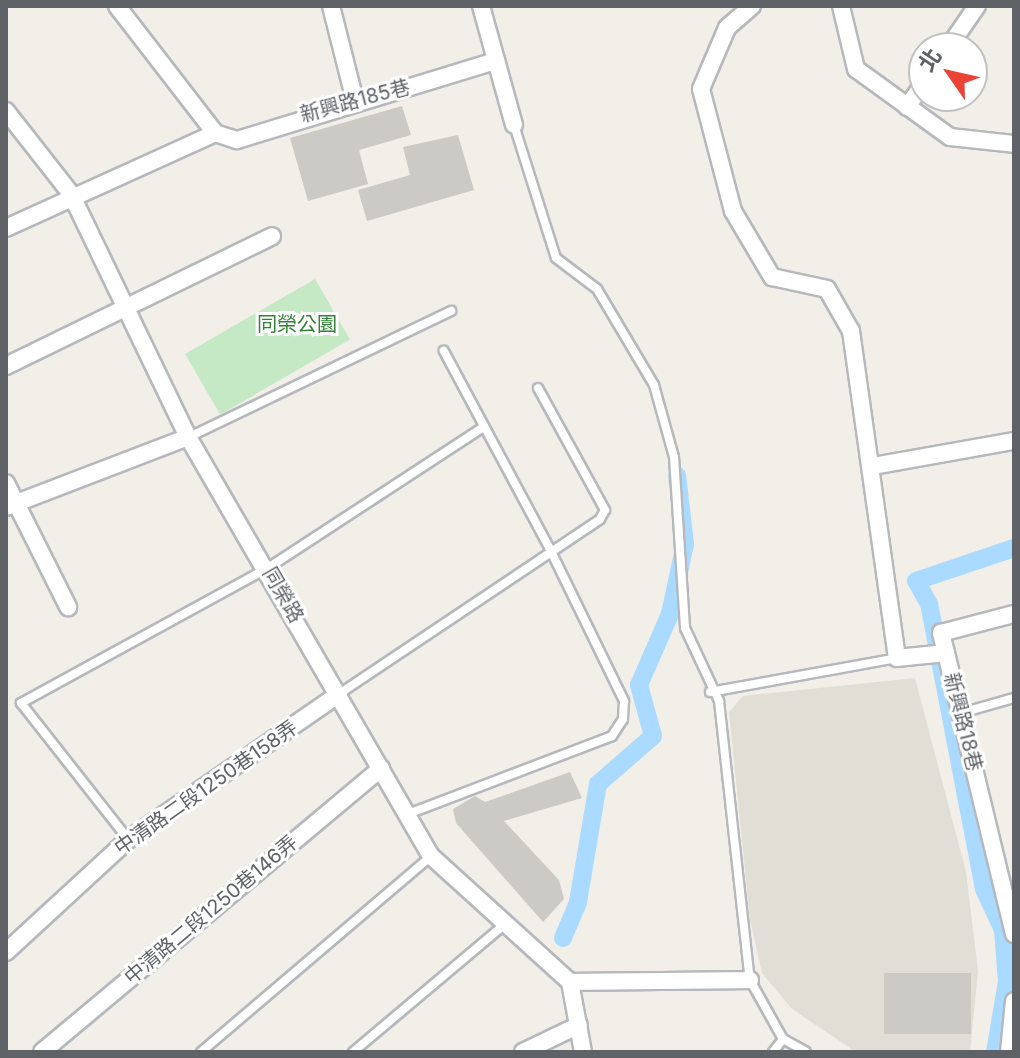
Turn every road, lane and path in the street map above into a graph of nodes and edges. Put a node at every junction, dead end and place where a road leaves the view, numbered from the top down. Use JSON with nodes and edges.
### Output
{"nodes":[{"id":1,"x":117,"y":6,"type":"edge"},
{"id":2,"x":331,"y":6,"type":"edge"},
{"id":3,"x":481,"y":6,"type":"edge"},
{"id":4,"x":752,"y":6,"type":"edge"},
{"id":5,"x":841,"y":6,"type":"edge"},
{"id":6,"x":977,"y":6,"type":"edge"},
{"id":7,"x":959,"y":32,"type":"edge"},
{"id":8,"x":496,"y":61,"type":"junction"},
{"id":9,"x":355,"y":101,"type":"junction"},
{"id":10,"x":907,"y":107,"type":"joint"},
{"id":11,"x":6,"y":111,"type":"edge"},
{"id":12,"x":514,"y":125,"type":"joint"},
{"id":13,"x":215,"y":133,"type":"junction"},
{"id":14,"x":1014,"y":144,"type":"edge"},
{"id":15,"x":71,"y":194,"type":"junction"},
{"id":16,"x":6,"y":228,"type":"edge"},
{"id":17,"x":272,"y":236,"type":"dead end"},
{"id":18,"x":130,"y":307,"type":"junction"},
{"id":19,"x":451,"y":311,"type":"dead end"},
{"id":20,"x":444,"y":351,"type":"dead end"},
{"id":21,"x":6,"y":366,"type":"edge"},
{"id":22,"x":538,"y":388,"type":"dead end"},
{"id":23,"x":482,"y":428,"type":"junction"},
{"id":24,"x":188,"y":437,"type":"junction"},
{"id":25,"x":1014,"y":441,"type":"edge"},
{"id":26,"x":873,"y":466,"type":"junction"},
{"id":27,"x":6,"y":483,"type":"edge"},
{"id":28,"x":11,"y":504,"type":"edge"},
{"id":29,"x":550,"y":549,"type":"junction"},
{"id":30,"x":268,"y":568,"type":"junction"},
{"id":31,"x":68,"y":607,"type":"dead end"},
{"id":32,"x":1014,"y":614,"type":"edge"},
{"id":33,"x":946,"y":653,"type":"junction"},
{"id":34,"x":897,"y":658,"type":"junction"},
{"id":35,"x":710,"y":692,"type":"junction"},
{"id":36,"x":339,"y":694,"type":"junction"},
{"id":37,"x":1014,"y":698,"type":"edge"},
{"id":38,"x":961,"y":713,"type":"junction"},
{"id":39,"x":381,"y":769,"type":"junction"},
{"id":40,"x":408,"y":814,"type":"junction"},
{"id":41,"x":129,"y":839,"type":"junction"},
{"id":42,"x":431,"y":856,"type":"junction"},
{"id":43,"x":505,"y":924,"type":"junction"},
{"id":44,"x":1014,"y":934,"type":"edge"},
{"id":45,"x":6,"y":952,"type":"edge"},
{"id":46,"x":750,"y":980,"type":"junction"},
{"id":47,"x":570,"y":982,"type":"junction"},
{"id":48,"x":1014,"y":1001,"type":"edge"},
{"id":49,"x":579,"y":1025,"type":"junction"},
{"id":50,"x":783,"y":1039,"type":"junction"},
{"id":51,"x":42,"y":1052,"type":"edge"},
{"id":52,"x":201,"y":1052,"type":"edge"},
{"id":53,"x":353,"y":1052,"type":"edge"},
{"id":54,"x":523,"y":1052,"type":"edge"},
{"id":55,"x":583,"y":1052,"type":"edge"},
{"id":56,"x":773,"y":1052,"type":"edge"},
{"id":57,"x":806,"y":1052,"type":"edge"},
{"id":58,"x":1009,"y":1052,"type":"edge"}],
"edges":[{"from":1,"to":13,"type":"street"},
{"from":2,"to":9,"type":"street"},
{"from":3,"to":8,"type":"street"},
{"from":4,"to":26,"type":"street"},
{"from":5,"to":10,"type":"street"},
{"from":6,"to":7,"type":"street"},
{"from":8,"to":9,"type":"street","name":"新興路185巷"},
{"from":8,"to":12,"type":"street"},
{"from":9,"to":13,"type":"street","name":"新興路185巷"},
{"from":10,"to":14,"type":"street"},
{"from":11,"to":15,"type":"street","name":"同榮路"},
{"from":12,"to":35,"type":"lane"},
{"from":13,"to":15,"type":"street"},
{"from":15,"to":16,"type":"street"},
{"from":15,"to":18,"type":"street","name":"同榮路"},
{"from":17,"to":18,"type":"street"},
{"from":18,"to":21,"type":"street"},
{"from":18,"to":24,"type":"street","name":"同榮路"},
{"from":19,"to":24,"type":"lane"},
{"from":20,"to":23,"type":"lane"},
{"from":22,"to":29,"type":"lane"},
{"from":23,"to":29,"type":"lane"},
{"from":23,"to":30,"type":"lane"},
{"from":24,"to":28,"type":"street"},
{"from":24,"to":30,"type":"street","name":"同榮路"},
{"from":25,"to":26,"type":"street"},
{"from":26,"to":34,"type":"street"},
{"from":27,"to":28,"type":"street"},
{"from":28,"to":31,"type":"street"},
{"from":29,"to":36,"type":"lane"},
{"from":29,"to":40,"type":"lane"},
{"from":30,"to":36,"type":"street","name":"同榮路"},
{"from":30,"to":41,"type":"lane"},
{"from":32,"to":33,"type":"street"},
{"from":33,"to":34,"type":"street","name":"新興路18巷"},
{"from":33,"to":38,"type":"street","name":"新興路18巷"},
{"from":34,"to":35,"type":"lane"},
{"from":35,"to":46,"type":"lane"},
{"from":36,"to":39,"type":"street","name":"同榮路"},
{"from":36,"to":41,"type":"street","name":"中清路二段1250巷158弄"},
{"from":37,"to":38,"type":"lane"},
{"from":38,"to":44,"type":"street","name":"新興路18巷"},
{"from":39,"to":40,"type":"street","name":"同榮路"},
{"from":39,"to":51,"type":"street","name":"中清路二段1250巷146弄"},
{"from":40,"to":42,"type":"street","name":"同榮路"},
{"from":41,"to":45,"type":"street","name":"中清路二段1250巷158弄"},
{"from":42,"to":43,"type":"street","name":"同榮路"},
{"from":42,"to":52,"type":"lane"},
{"from":43,"to":47,"type":"street","name":"同榮路"},
{"from":43,"to":53,"type":"lane"},
{"from":46,"to":47,"type":"street"},
{"from":46,"to":50,"type":"lane"},
{"from":47,"to":49,"type":"street"},
{"from":48,"to":58,"type":"street"},
{"from":49,"to":54,"type":"street"},
{"from":49,"to":55,"type":"street"},
{"from":50,"to":56,"type":"lane"},
{"from":50,"to":57,"type":"lane"}]}
